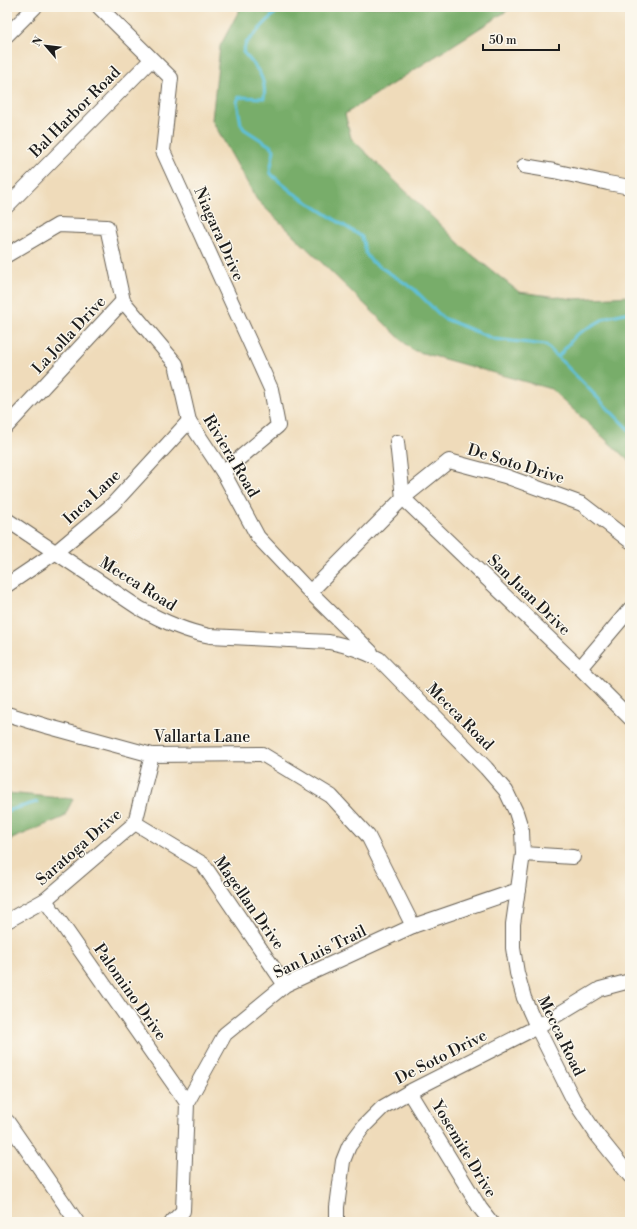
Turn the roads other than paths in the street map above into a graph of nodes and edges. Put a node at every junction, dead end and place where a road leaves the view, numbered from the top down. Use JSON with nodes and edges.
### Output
{"nodes":[{"id":1,"x":35,"y":7,"type":"edge"},
{"id":2,"x":99,"y":7,"type":"edge"},
{"id":3,"x":7,"y":34,"type":"edge"},
{"id":4,"x":151,"y":60,"type":"junction"},
{"id":5,"x":524,"y":166,"type":"dead end"},
{"id":6,"x":630,"y":187,"type":"edge"},
{"id":7,"x":7,"y":206,"type":"edge"},
{"id":8,"x":7,"y":255,"type":"edge"},
{"id":9,"x":123,"y":301,"type":"junction"},
{"id":10,"x":189,"y":421,"type":"junction"},
{"id":11,"x":7,"y":426,"type":"edge"},
{"id":12,"x":397,"y":442,"type":"dead end"},
{"id":13,"x":223,"y":472,"type":"junction"},
{"id":14,"x":403,"y":498,"type":"junction"},
{"id":15,"x":7,"y":520,"type":"edge"},
{"id":16,"x":630,"y":541,"type":"edge"},
{"id":17,"x":56,"y":552,"type":"junction"},
{"id":18,"x":7,"y":585,"type":"edge"},
{"id":19,"x":310,"y":592,"type":"junction"},
{"id":20,"x":630,"y":608,"type":"edge"},
{"id":21,"x":379,"y":659,"type":"junction"},
{"id":22,"x":580,"y":668,"type":"junction"},
{"id":23,"x":7,"y":714,"type":"edge"},
{"id":24,"x":630,"y":718,"type":"edge"},
{"id":25,"x":152,"y":755,"type":"junction"},
{"id":26,"x":135,"y":824,"type":"junction"},
{"id":27,"x":523,"y":854,"type":"junction"},
{"id":28,"x":573,"y":857,"type":"dead end"},
{"id":29,"x":518,"y":890,"type":"junction"},
{"id":30,"x":45,"y":900,"type":"junction"},
{"id":31,"x":7,"y":921,"type":"edge"},
{"id":32,"x":413,"y":926,"type":"junction"},
{"id":33,"x":630,"y":981,"type":"edge"},
{"id":34,"x":285,"y":985,"type":"junction"},
{"id":35,"x":537,"y":1027,"type":"junction"},
{"id":36,"x":409,"y":1092,"type":"junction"},
{"id":37,"x":187,"y":1102,"type":"junction"},
{"id":38,"x":7,"y":1121,"type":"edge"},
{"id":39,"x":629,"y":1173,"type":"edge"},
{"id":40,"x":77,"y":1222,"type":"edge"},
{"id":41,"x":172,"y":1222,"type":"edge"},
{"id":42,"x":338,"y":1222,"type":"edge"},
{"id":43,"x":491,"y":1222,"type":"edge"}],
"edges":[{"from":1,"to":3,"type":"street"},
{"from":2,"to":4,"type":"street","name":"Niagara Drive"},
{"from":4,"to":7,"type":"street","name":"Bal Harbor Road"},
{"from":4,"to":13,"type":"street","name":"Niagara Drive"},
{"from":5,"to":6,"type":"street"},
{"from":8,"to":9,"type":"street","name":"Riviera Road"},
{"from":9,"to":10,"type":"street","name":"Riviera Road"},
{"from":9,"to":11,"type":"street","name":"La Jolla Drive"},
{"from":10,"to":13,"type":"street","name":"Riviera Road"},
{"from":10,"to":17,"type":"street","name":"Inca Lane"},
{"from":12,"to":14,"type":"street"},
{"from":13,"to":19,"type":"street","name":"Riviera Road"},
{"from":14,"to":16,"type":"street","name":"De Soto Drive"},
{"from":14,"to":19,"type":"street","name":"De Soto Drive"},
{"from":14,"to":22,"type":"street","name":"San Juan Drive"},
{"from":15,"to":17,"type":"street","name":"Mecca Road"},
{"from":17,"to":18,"type":"street","name":"Inca Lane"},
{"from":17,"to":21,"type":"street","name":"Mecca Road"},
{"from":19,"to":21,"type":"street","name":"Riviera Road"},
{"from":20,"to":22,"type":"street"},
{"from":21,"to":27,"type":"street","name":"Mecca Road"},
{"from":22,"to":24,"type":"street","name":"San Juan Drive"},
{"from":23,"to":25,"type":"street","name":"Vallarta Lane"},
{"from":25,"to":26,"type":"street","name":"Saratoga Drive"},
{"from":25,"to":32,"type":"street","name":"Vallarta Lane"},
{"from":26,"to":30,"type":"street","name":"Saratoga Drive"},
{"from":26,"to":34,"type":"street","name":"Magellan Drive"},
{"from":27,"to":28,"type":"street"},
{"from":27,"to":29,"type":"street","name":"Mecca Road"},
{"from":29,"to":32,"type":"street","name":"San Luis Trail"},
{"from":29,"to":35,"type":"street","name":"Mecca Road"},
{"from":30,"to":31,"type":"street","name":"Saratoga Drive"},
{"from":30,"to":37,"type":"street","name":"Palomino Drive"},
{"from":32,"to":34,"type":"street","name":"San Luis Trail"},
{"from":33,"to":35,"type":"street","name":"De Soto Drive"},
{"from":34,"to":37,"type":"street","name":"San Luis Trail"},
{"from":35,"to":36,"type":"street","name":"De Soto Drive"},
{"from":35,"to":39,"type":"street","name":"Mecca Road"},
{"from":36,"to":42,"type":"street","name":"De Soto Drive"},
{"from":36,"to":43,"type":"street","name":"Yosemite Drive"},
{"from":37,"to":41,"type":"street","name":"San Luis Trail"},
{"from":38,"to":40,"type":"street"}]}
